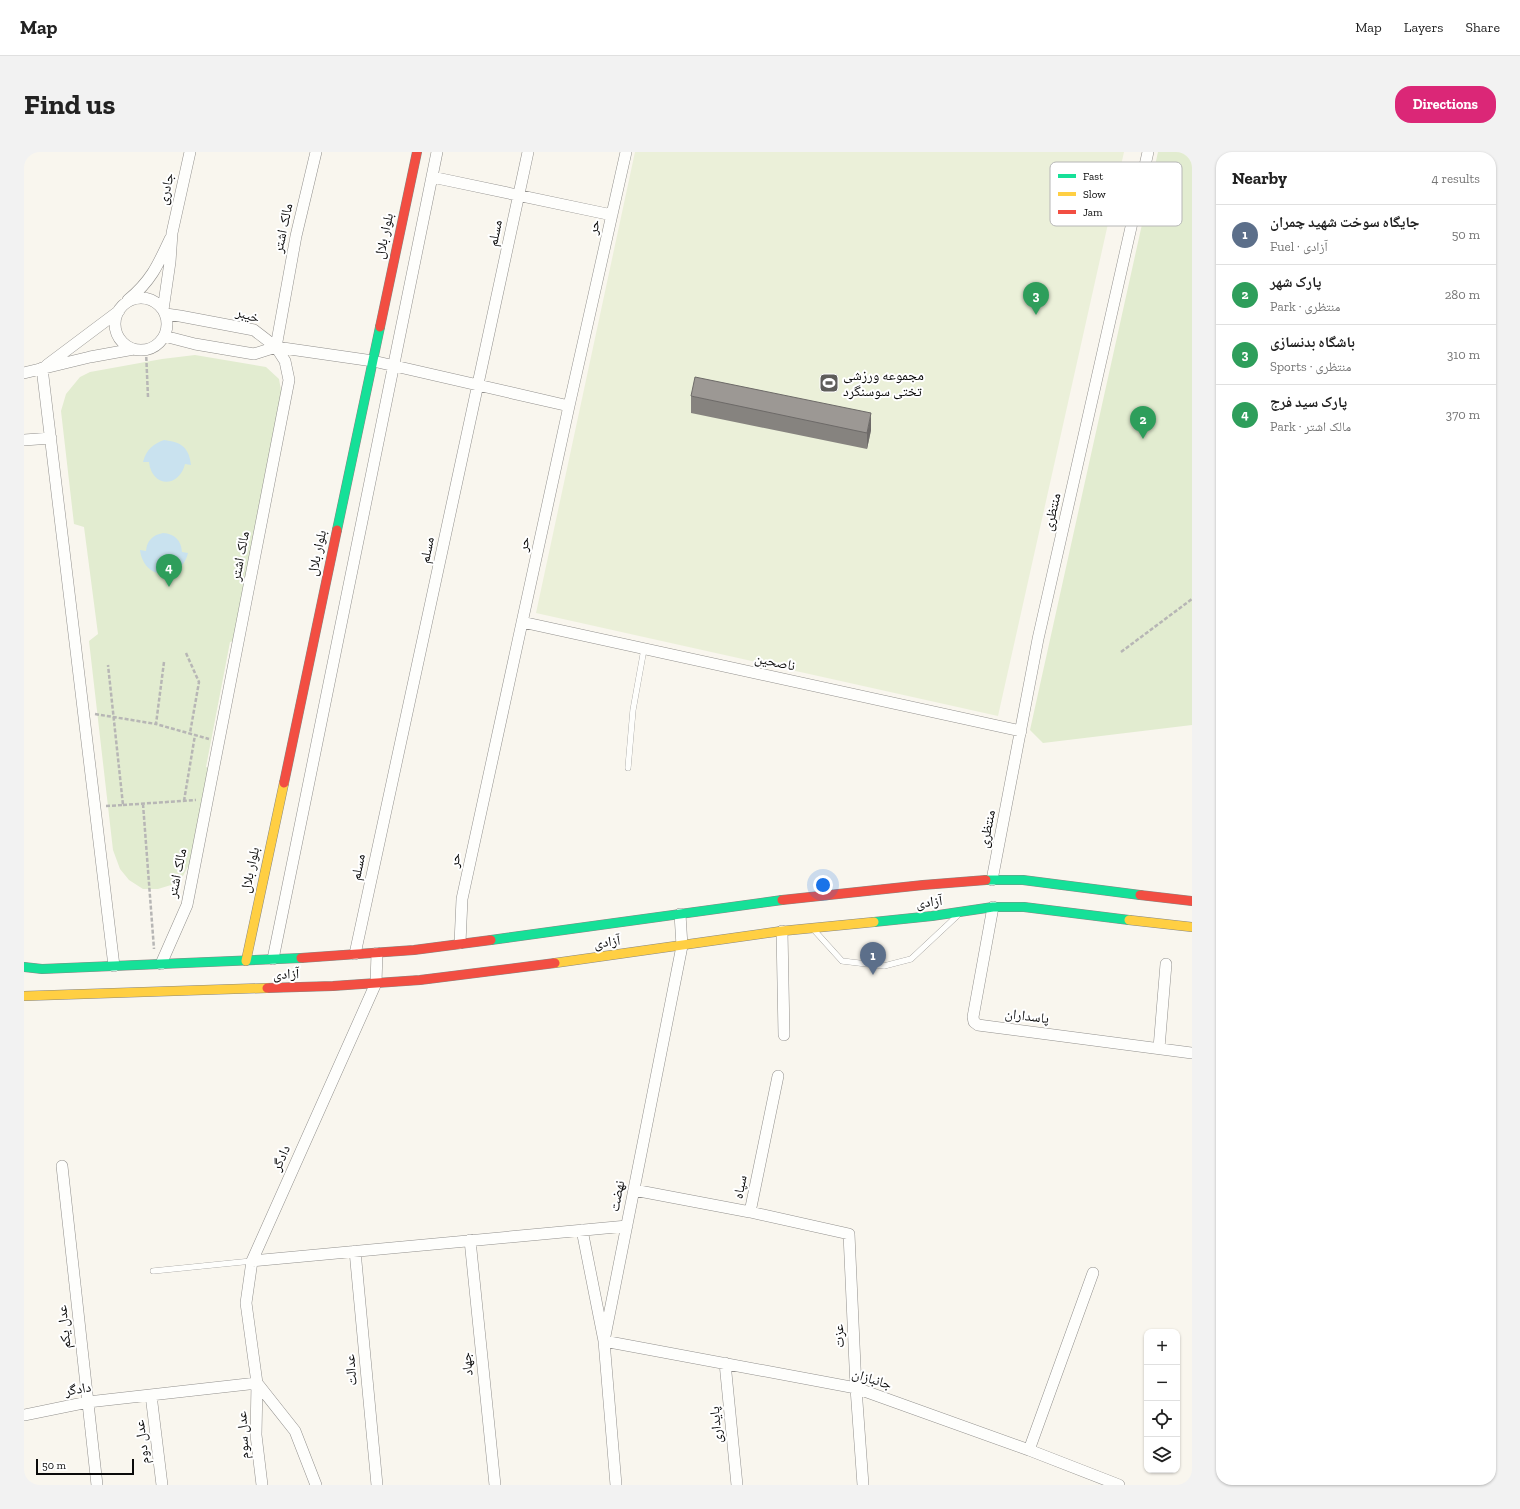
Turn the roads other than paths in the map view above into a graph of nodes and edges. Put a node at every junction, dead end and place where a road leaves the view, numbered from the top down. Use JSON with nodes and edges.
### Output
{"nodes":[{"id":1,"x":190,"y":152,"type":"edge"},
{"id":2,"x":316,"y":152,"type":"edge"},
{"id":3,"x":417,"y":152,"type":"edge"},
{"id":4,"x":437,"y":152,"type":"edge"},
{"id":5,"x":528,"y":152,"type":"edge"},
{"id":6,"x":626,"y":152,"type":"edge"},
{"id":7,"x":1148,"y":152,"type":"edge"},
{"id":8,"x":1146,"y":162,"type":"edge"},
{"id":9,"x":432,"y":177,"type":"junction"},
{"id":10,"x":519,"y":195,"type":"junction"},
{"id":11,"x":612,"y":215,"type":"junction"},
{"id":12,"x":1131,"y":226,"type":"edge"},
{"id":13,"x":172,"y":233,"type":"junction"},
{"id":14,"x":126,"y":302,"type":"junction"},
{"id":15,"x":119,"y":311,"type":"junction"},
{"id":16,"x":164,"y":312,"type":"junction"},
{"id":17,"x":164,"y":336,"type":"junction"},
{"id":18,"x":276,"y":347,"type":"junction"},
{"id":19,"x":134,"y":349,"type":"junction"},
{"id":20,"x":373,"y":361,"type":"junction"},
{"id":21,"x":393,"y":366,"type":"junction"},
{"id":22,"x":42,"y":368,"type":"junction"},
{"id":23,"x":24,"y":373,"type":"edge"},
{"id":24,"x":478,"y":386,"type":"junction"},
{"id":25,"x":569,"y":406,"type":"junction"},
{"id":26,"x":51,"y":438,"type":"junction"},
{"id":27,"x":24,"y":440,"type":"edge"},
{"id":28,"x":522,"y":622,"type":"junction"},
{"id":29,"x":644,"y":648,"type":"junction"},
{"id":30,"x":1021,"y":731,"type":"junction"},
{"id":31,"x":628,"y":768,"type":"dead end"},
{"id":32,"x":992,"y":880,"type":"junction"},
{"id":33,"x":1192,"y":901,"type":"edge"},
{"id":34,"x":993,"y":907,"type":"junction"},
{"id":35,"x":962,"y":912,"type":"junction"},
{"id":36,"x":680,"y":914,"type":"junction"},
{"id":37,"x":1192,"y":927,"type":"edge"},
{"id":38,"x":812,"y":928,"type":"junction"},
{"id":39,"x":782,"y":930,"type":"junction"},
{"id":40,"x":460,"y":944,"type":"junction"},
{"id":41,"x":682,"y":946,"type":"junction"},
{"id":42,"x":377,"y":953,"type":"junction"},
{"id":43,"x":355,"y":954,"type":"junction"},
{"id":44,"x":272,"y":959,"type":"junction"},
{"id":45,"x":246,"y":961,"type":"junction"},
{"id":46,"x":158,"y":964,"type":"junction"},
{"id":47,"x":1166,"y":964,"type":"dead end"},
{"id":48,"x":114,"y":966,"type":"junction"},
{"id":49,"x":24,"y":968,"type":"edge"},
{"id":50,"x":376,"y":983,"type":"junction"},
{"id":51,"x":24,"y":996,"type":"edge"},
{"id":52,"x":784,"y":1035,"type":"dead end"},
{"id":53,"x":1159,"y":1048,"type":"junction"},
{"id":54,"x":1192,"y":1053,"type":"edge"},
{"id":55,"x":778,"y":1076,"type":"dead end"},
{"id":56,"x":62,"y":1166,"type":"dead end"},
{"id":57,"x":634,"y":1190,"type":"junction"},
{"id":58,"x":750,"y":1212,"type":"junction"},
{"id":59,"x":627,"y":1226,"type":"junction"},
{"id":60,"x":582,"y":1230,"type":"junction"},
{"id":61,"x":470,"y":1240,"type":"junction"},
{"id":62,"x":355,"y":1251,"type":"junction"},
{"id":63,"x":252,"y":1261,"type":"junction"},
{"id":64,"x":153,"y":1271,"type":"dead end"},
{"id":65,"x":1093,"y":1273,"type":"dead end"},
{"id":66,"x":604,"y":1341,"type":"junction"},
{"id":67,"x":725,"y":1363,"type":"junction"},
{"id":68,"x":257,"y":1383,"type":"junction"},
{"id":69,"x":856,"y":1388,"type":"junction"},
{"id":70,"x":151,"y":1395,"type":"junction"},
{"id":71,"x":88,"y":1402,"type":"junction"},
{"id":72,"x":24,"y":1415,"type":"edge"},
{"id":73,"x":1029,"y":1450,"type":"junction"},
{"id":74,"x":97,"y":1485,"type":"edge"},
{"id":75,"x":162,"y":1485,"type":"edge"},
{"id":76,"x":262,"y":1485,"type":"edge"},
{"id":77,"x":316,"y":1485,"type":"edge"},
{"id":78,"x":377,"y":1485,"type":"edge"},
{"id":79,"x":495,"y":1485,"type":"edge"},
{"id":80,"x":616,"y":1485,"type":"edge"},
{"id":81,"x":737,"y":1485,"type":"edge"},
{"id":82,"x":863,"y":1485,"type":"edge"},
{"id":83,"x":1119,"y":1485,"type":"edge"}],
"edges":[{"from":1,"to":13,"type":"street","name":"جادری"},
{"from":2,"to":18,"type":"street","name":"مالک اشتر"},
{"from":3,"to":20,"type":"main road","name":"بلوار بلال"},
{"from":4,"to":9,"type":"street"},
{"from":5,"to":10,"type":"street","name":"مسلم"},
{"from":6,"to":11,"type":"street","name":"حر"},
{"from":7,"to":8,"type":"street","name":"منتظری"},
{"from":9,"to":10,"type":"street"},
{"from":9,"to":21,"type":"street"},
{"from":10,"to":11,"type":"street"},
{"from":10,"to":24,"type":"street","name":"مسلم"},
{"from":11,"to":25,"type":"street","name":"حر"},
{"from":12,"to":30,"type":"street","name":"منتظری"},
{"from":13,"to":14,"type":"street"},
{"from":13,"to":16,"type":"street"},
{"from":14,"to":15,"type":"street"},
{"from":14,"to":16,"type":"street"},
{"from":15,"to":19,"type":"street"},
{"from":15,"to":22,"type":"street"},
{"from":16,"to":17,"type":"street"},
{"from":16,"to":18,"type":"street","name":"خیبر"},
{"from":17,"to":18,"type":"street"},
{"from":17,"to":19,"type":"street"},
{"from":18,"to":20,"type":"street"},
{"from":18,"to":46,"type":"street","name":"مالک اشتر"},
{"from":19,"to":22,"type":"street"},
{"from":20,"to":21,"type":"street"},
{"from":20,"to":45,"type":"main road","name":"بلوار بلال"},
{"from":21,"to":24,"type":"street"},
{"from":21,"to":44,"type":"street"},
{"from":22,"to":23,"type":"street"},
{"from":22,"to":26,"type":"street"},
{"from":24,"to":25,"type":"street"},
{"from":24,"to":43,"type":"street","name":"مسلم"},
{"from":25,"to":28,"type":"street","name":"حر"},
{"from":26,"to":27,"type":"street"},
{"from":26,"to":48,"type":"street"},
{"from":28,"to":29,"type":"street","name":"ناصحین"},
{"from":28,"to":40,"type":"street","name":"حر"},
{"from":29,"to":30,"type":"street","name":"ناصحین"},
{"from":29,"to":31,"type":"lane"},
{"from":30,"to":32,"type":"street","name":"منتظری"},
{"from":32,"to":33,"type":"main road","name":"آزادی"},
{"from":32,"to":36,"type":"main road","name":"آزادی"},
{"from":34,"to":35,"type":"main road","name":"آزادی"},
{"from":34,"to":37,"type":"main road","name":"آزادی"},
{"from":34,"to":53,"type":"street","name":"پاسداران"},
{"from":35,"to":38,"type":"main road","name":"آزادی"},
{"from":35,"to":38,"type":"lane"},
{"from":36,"to":40,"type":"main road","name":"آزادی"},
{"from":36,"to":41,"type":"street","name":"نهضت"},
{"from":38,"to":39,"type":"main road","name":"آزادی"},
{"from":39,"to":41,"type":"main road","name":"آزادی"},
{"from":39,"to":52,"type":"street"},
{"from":40,"to":42,"type":"main road","name":"آزادی"},
{"from":41,"to":50,"type":"main road","name":"آزادی"},
{"from":41,"to":57,"type":"street","name":"نهضت"},
{"from":42,"to":43,"type":"main road","name":"آزادی"},
{"from":42,"to":50,"type":"street","name":"دادگر"},
{"from":43,"to":44,"type":"main road","name":"آزادی"},
{"from":44,"to":45,"type":"main road","name":"آزادی"},
{"from":45,"to":46,"type":"main road","name":"آزادی"},
{"from":46,"to":48,"type":"main road","name":"آزادی"},
{"from":47,"to":53,"type":"street"},
{"from":48,"to":49,"type":"main road","name":"آزادی"},
{"from":50,"to":51,"type":"main road","name":"آزادی"},
{"from":50,"to":63,"type":"street","name":"دادگر"},
{"from":53,"to":54,"type":"street","name":"پاسداران"},
{"from":55,"to":58,"type":"street","name":"سپاه"},
{"from":56,"to":71,"type":"street","name":"عدل یکم"},
{"from":57,"to":58,"type":"street","name":"سپاه"},
{"from":57,"to":59,"type":"street","name":"نهضت"},
{"from":58,"to":69,"type":"street","name":"عزت"},
{"from":59,"to":60,"type":"street"},
{"from":59,"to":66,"type":"street","name":"نهضت"},
{"from":60,"to":61,"type":"street"},
{"from":60,"to":66,"type":"street"},
{"from":61,"to":62,"type":"street"},
{"from":61,"to":79,"type":"street","name":"جهاد"},
{"from":62,"to":63,"type":"street"},
{"from":62,"to":78,"type":"street","name":"عدالت"},
{"from":63,"to":64,"type":"lane"},
{"from":63,"to":68,"type":"street","name":"دادگر"},
{"from":65,"to":73,"type":"street"},
{"from":66,"to":67,"type":"street","name":"جانبازان"},
{"from":66,"to":80,"type":"street","name":"نهضت"},
{"from":67,"to":69,"type":"street","name":"جانبازان"},
{"from":67,"to":81,"type":"street","name":"پایداری"},
{"from":68,"to":70,"type":"street","name":"دادگر"},
{"from":68,"to":76,"type":"street","name":"عدل سوم"},
{"from":68,"to":77,"type":"street","name":"دادگر"},
{"from":69,"to":73,"type":"street","name":"جانبازان"},
{"from":69,"to":82,"type":"street","name":"عزت"},
{"from":70,"to":71,"type":"street","name":"دادگر"},
{"from":70,"to":75,"type":"street","name":"عدل دوم"},
{"from":71,"to":72,"type":"street","name":"دادگر"},
{"from":71,"to":74,"type":"street","name":"عدل یکم"},
{"from":73,"to":83,"type":"street","name":"جانبازان"}]}
